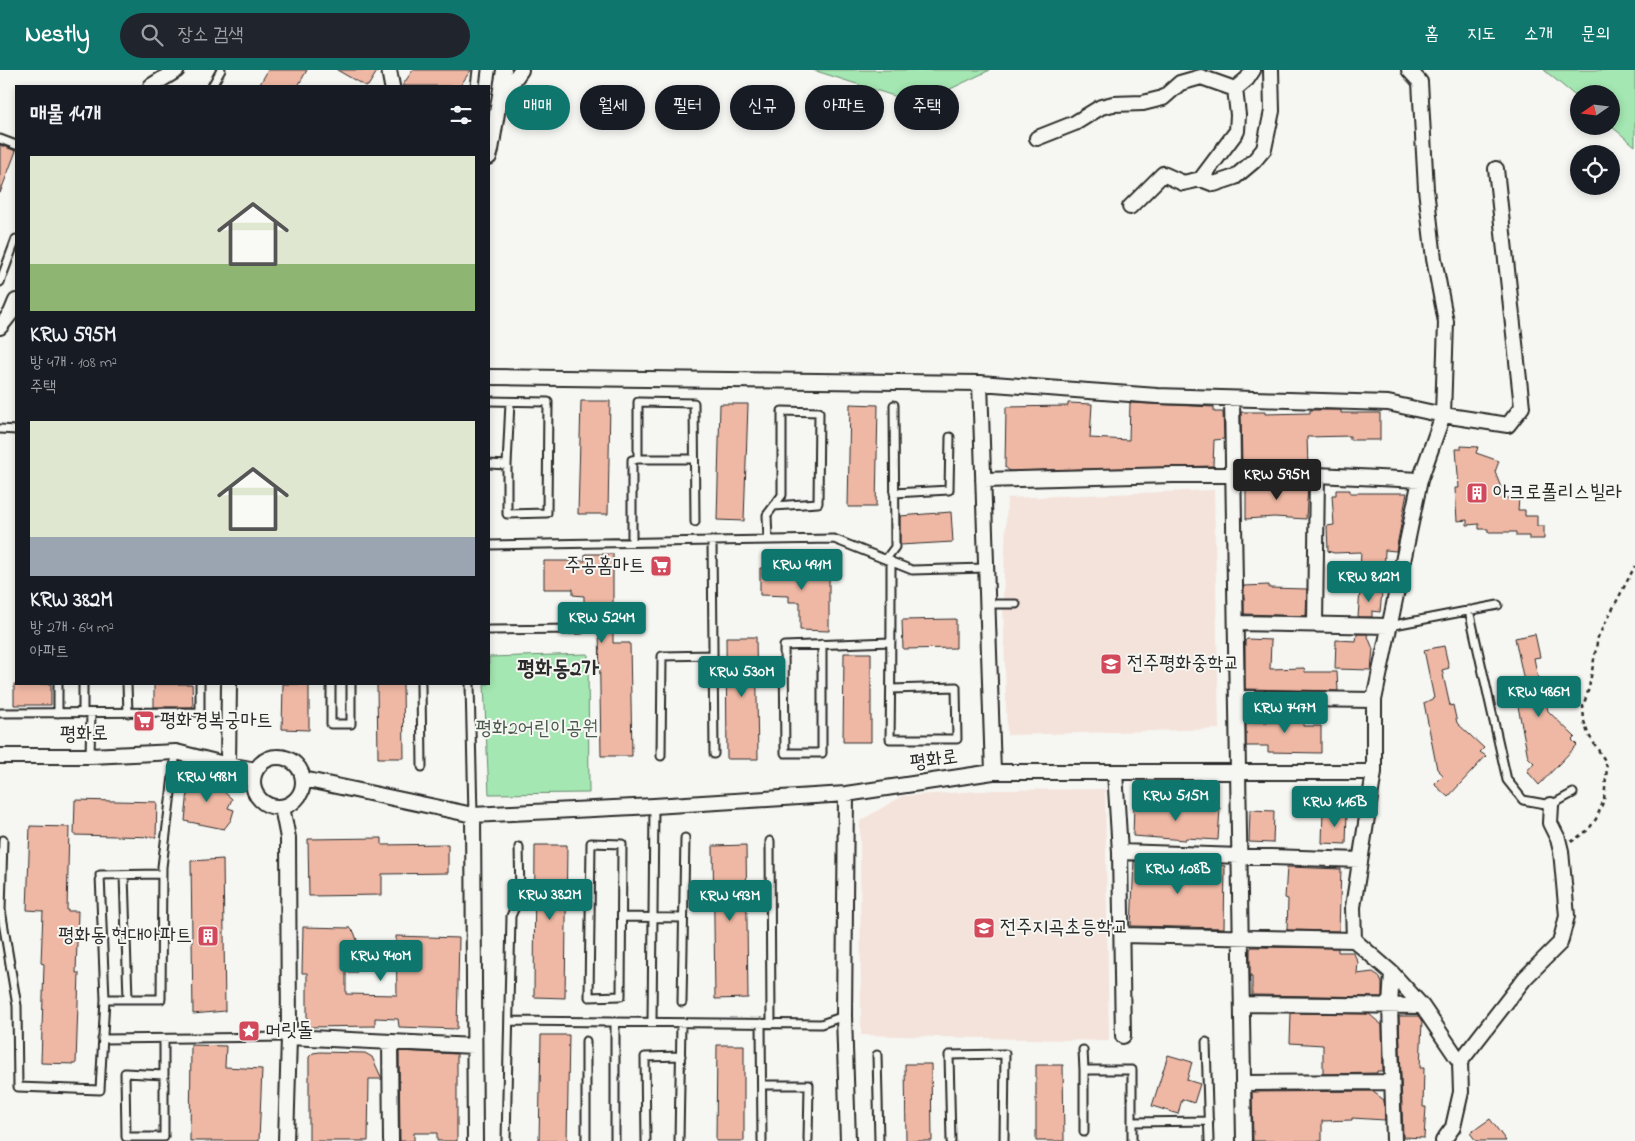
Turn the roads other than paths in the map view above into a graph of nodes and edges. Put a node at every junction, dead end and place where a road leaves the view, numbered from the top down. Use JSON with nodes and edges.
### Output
{"nodes":[{"id":1,"x":178,"y":70,"type":"edge"},
{"id":2,"x":221,"y":70,"type":"edge"},
{"id":3,"x":389,"y":70,"type":"edge"},
{"id":4,"x":477,"y":70,"type":"edge"},
{"id":5,"x":504,"y":70,"type":"edge"},
{"id":6,"x":521,"y":70,"type":"edge"},
{"id":7,"x":1252,"y":70,"type":"edge"},
{"id":8,"x":1271,"y":70,"type":"edge"},
{"id":9,"x":1410,"y":70,"type":"edge"},
{"id":10,"x":1194,"y":75,"type":"edge"},
{"id":11,"x":1421,"y":76,"type":"edge"},
{"id":12,"x":153,"y":85,"type":"edge"},
{"id":13,"x":213,"y":85,"type":"edge"},
{"id":14,"x":392,"y":85,"type":"edge"},
{"id":15,"x":475,"y":85,"type":"edge"},
{"id":16,"x":1235,"y":89,"type":"junction"},
{"id":17,"x":499,"y":102,"type":"junction"},
{"id":18,"x":0,"y":138,"type":"edge"},
{"id":19,"x":1037,"y":138,"type":"dead end"},
{"id":20,"x":15,"y":145,"type":"edge"},
{"id":21,"x":490,"y":152,"type":"edge"},
{"id":22,"x":1496,"y":169,"type":"dead end"},
{"id":23,"x":1201,"y":179,"type":"junction"},
{"id":24,"x":1130,"y":207,"type":"dead end"},
{"id":25,"x":15,"y":242,"type":"edge"},
{"id":26,"x":0,"y":282,"type":"edge"},
{"id":27,"x":14,"y":310,"type":"edge"},
{"id":28,"x":0,"y":327,"type":"edge"},
{"id":29,"x":490,"y":377,"type":"edge"},
{"id":30,"x":980,"y":383,"type":"junction"},
{"id":31,"x":1232,"y":399,"type":"junction"},
{"id":32,"x":490,"y":401,"type":"edge"},
{"id":33,"x":510,"y":402,"type":"junction"},
{"id":34,"x":894,"y":405,"type":"dead end"},
{"id":35,"x":1443,"y":415,"type":"junction"},
{"id":36,"x":0,"y":429,"type":"edge"},
{"id":37,"x":15,"y":430,"type":"edge"},
{"id":38,"x":950,"y":437,"type":"dead end"},
{"id":39,"x":638,"y":459,"type":"junction"},
{"id":40,"x":694,"y":459,"type":"junction"},
{"id":41,"x":490,"y":464,"type":"edge"},
{"id":42,"x":507,"y":464,"type":"junction"},
{"id":43,"x":1233,"y":475,"type":"junction"},
{"id":44,"x":1317,"y":475,"type":"junction"},
{"id":45,"x":983,"y":480,"type":"junction"},
{"id":46,"x":1420,"y":480,"type":"junction"},
{"id":47,"x":894,"y":493,"type":"junction"},
{"id":48,"x":774,"y":506,"type":"junction"},
{"id":49,"x":694,"y":522,"type":"dead end"},
{"id":50,"x":768,"y":540,"type":"junction"},
{"id":51,"x":712,"y":541,"type":"junction"},
{"id":52,"x":632,"y":542,"type":"junction"},
{"id":53,"x":490,"y":545,"type":"edge"},
{"id":54,"x":889,"y":560,"type":"junction"},
{"id":55,"x":986,"y":568,"type":"junction"},
{"id":56,"x":987,"y":604,"type":"junction"},
{"id":57,"x":1016,"y":604,"type":"dead end"},
{"id":58,"x":1498,"y":605,"type":"dead end"},
{"id":59,"x":1468,"y":610,"type":"junction"},
{"id":60,"x":1236,"y":623,"type":"junction"},
{"id":61,"x":1315,"y":624,"type":"junction"},
{"id":62,"x":1389,"y":626,"type":"junction"},
{"id":63,"x":581,"y":629,"type":"dead end"},
{"id":64,"x":490,"y":630,"type":"edge"},
{"id":65,"x":891,"y":642,"type":"junction"},
{"id":66,"x":822,"y":644,"type":"junction"},
{"id":67,"x":713,"y":655,"type":"junction"},
{"id":68,"x":58,"y":685,"type":"edge"},
{"id":69,"x":83,"y":685,"type":"edge"},
{"id":70,"x":128,"y":685,"type":"edge"},
{"id":71,"x":200,"y":685,"type":"edge"},
{"id":72,"x":229,"y":685,"type":"edge"},
{"id":73,"x":331,"y":685,"type":"edge"},
{"id":74,"x":351,"y":685,"type":"edge"},
{"id":75,"x":421,"y":685,"type":"edge"},
{"id":76,"x":470,"y":685,"type":"edge"},
{"id":77,"x":890,"y":689,"type":"junction"},
{"id":78,"x":1237,"y":698,"type":"junction"},
{"id":79,"x":1374,"y":700,"type":"junction"},
{"id":80,"x":128,"y":712,"type":"junction"},
{"id":81,"x":0,"y":713,"type":"edge"},
{"id":82,"x":58,"y":713,"type":"junction"},
{"id":83,"x":83,"y":713,"type":"junction"},
{"id":84,"x":91,"y":713,"type":"junction"},
{"id":85,"x":176,"y":752,"type":"junction"},
{"id":86,"x":714,"y":754,"type":"dead end"},
{"id":87,"x":0,"y":756,"type":"edge"},
{"id":88,"x":90,"y":756,"type":"junction"},
{"id":89,"x":661,"y":756,"type":"dead end"},
{"id":90,"x":228,"y":765,"type":"junction"},
{"id":91,"x":422,"y":767,"type":"dead end"},
{"id":92,"x":256,"y":770,"type":"junction"},
{"id":93,"x":993,"y":772,"type":"junction"},
{"id":94,"x":1115,"y":772,"type":"junction"},
{"id":95,"x":1374,"y":772,"type":"junction"},
{"id":96,"x":1238,"y":773,"type":"junction"},
{"id":97,"x":303,"y":779,"type":"junction"},
{"id":98,"x":1573,"y":793,"type":"dead end"},
{"id":99,"x":846,"y":794,"type":"junction"},
{"id":100,"x":1550,"y":805,"type":"junction"},
{"id":101,"x":282,"y":806,"type":"junction"},
{"id":102,"x":654,"y":806,"type":"junction"},
{"id":103,"x":473,"y":815,"type":"junction"},
{"id":104,"x":684,"y":838,"type":"dead end"},
{"id":105,"x":3,"y":840,"type":"dead end"},
{"id":106,"x":770,"y":841,"type":"dead end"},
{"id":107,"x":519,"y":847,"type":"dead end"},
{"id":108,"x":1120,"y":852,"type":"junction"},
{"id":109,"x":1239,"y":855,"type":"junction"},
{"id":110,"x":1360,"y":860,"type":"junction"},
{"id":111,"x":162,"y":874,"type":"junction"},
{"id":112,"x":124,"y":875,"type":"junction"},
{"id":113,"x":622,"y":917,"type":"junction"},
{"id":114,"x":653,"y":917,"type":"junction"},
{"id":115,"x":683,"y":918,"type":"junction"},
{"id":116,"x":1122,"y":935,"type":"junction"},
{"id":117,"x":1241,"y":938,"type":"junction"},
{"id":118,"x":1354,"y":940,"type":"junction"},
{"id":119,"x":1392,"y":974,"type":"junction"},
{"id":120,"x":105,"y":999,"type":"junction"},
{"id":121,"x":128,"y":999,"type":"junction"},
{"id":122,"x":682,"y":1002,"type":"dead end"},
{"id":123,"x":1242,"y":1004,"type":"junction"},
{"id":124,"x":1390,"y":1005,"type":"junction"},
{"id":125,"x":1422,"y":1006,"type":"junction"},
{"id":126,"x":844,"y":1016,"type":"junction"},
{"id":127,"x":509,"y":1021,"type":"junction"},
{"id":128,"x":615,"y":1022,"type":"junction"},
{"id":129,"x":652,"y":1022,"type":"junction"},
{"id":130,"x":681,"y":1023,"type":"junction"},
{"id":131,"x":761,"y":1023,"type":"junction"},
{"id":132,"x":771,"y":1024,"type":"junction"},
{"id":133,"x":1123,"y":1036,"type":"dead end"},
{"id":134,"x":289,"y":1037,"type":"junction"},
{"id":135,"x":102,"y":1039,"type":"junction"},
{"id":136,"x":164,"y":1040,"type":"junction"},
{"id":137,"x":586,"y":1041,"type":"dead end"},
{"id":138,"x":390,"y":1042,"type":"junction"},
{"id":139,"x":1206,"y":1042,"type":"dead end"},
{"id":140,"x":474,"y":1046,"type":"junction"},
{"id":141,"x":1082,"y":1050,"type":"dead end"},
{"id":142,"x":877,"y":1055,"type":"dead end"},
{"id":143,"x":681,"y":1056,"type":"junction"},
{"id":144,"x":1460,"y":1062,"type":"junction"},
{"id":145,"x":1084,"y":1070,"type":"junction"},
{"id":146,"x":164,"y":1075,"type":"junction"},
{"id":147,"x":1392,"y":1082,"type":"junction"},
{"id":148,"x":1243,"y":1083,"type":"junction"},
{"id":149,"x":762,"y":1086,"type":"junction"},
{"id":150,"x":1208,"y":1121,"type":"junction"},
{"id":151,"x":1132,"y":1122,"type":"junction"},
{"id":152,"x":1084,"y":1132,"type":"dead end"},
{"id":153,"x":808,"y":1140,"type":"dead end"},
{"id":154,"x":286,"y":1141,"type":"edge"},
{"id":155,"x":391,"y":1141,"type":"edge"},
{"id":156,"x":475,"y":1141,"type":"edge"},
{"id":157,"x":506,"y":1141,"type":"edge"},
{"id":158,"x":586,"y":1141,"type":"edge"},
{"id":159,"x":615,"y":1141,"type":"edge"},
{"id":160,"x":646,"y":1141,"type":"edge"},
{"id":161,"x":679,"y":1141,"type":"edge"},
{"id":162,"x":762,"y":1141,"type":"edge"},
{"id":163,"x":848,"y":1141,"type":"edge"},
{"id":164,"x":880,"y":1141,"type":"edge"},
{"id":165,"x":951,"y":1141,"type":"edge"},
{"id":166,"x":1004,"y":1141,"type":"edge"},
{"id":167,"x":1132,"y":1141,"type":"edge"},
{"id":168,"x":1209,"y":1141,"type":"edge"},
{"id":169,"x":1244,"y":1141,"type":"edge"},
{"id":170,"x":1394,"y":1141,"type":"edge"},
{"id":171,"x":1443,"y":1141,"type":"edge"}],
"edges":[{"from":1,"to":12,"type":"street"},
{"from":2,"to":13,"type":"lane"},
{"from":3,"to":14,"type":"street"},
{"from":4,"to":15,"type":"lane"},
{"from":5,"to":17,"type":"street"},
{"from":6,"to":17,"type":"street"},
{"from":7,"to":16,"type":"street"},
{"from":8,"to":23,"type":"street"},
{"from":9,"to":11,"type":"street"},
{"from":10,"to":16,"type":"street"},
{"from":10,"to":19,"type":"street"},
{"from":11,"to":35,"type":"street"},
{"from":16,"to":23,"type":"street"},
{"from":17,"to":21,"type":"street"},
{"from":18,"to":20,"type":"lane"},
{"from":22,"to":35,"type":"street"},
{"from":23,"to":24,"type":"street"},
{"from":25,"to":26,"type":"lane"},
{"from":27,"to":28,"type":"street"},
{"from":29,"to":30,"type":"street"},
{"from":30,"to":31,"type":"street"},
{"from":30,"to":45,"type":"street"},
{"from":31,"to":35,"type":"street"},
{"from":31,"to":43,"type":"street"},
{"from":32,"to":33,"type":"lane"},
{"from":33,"to":42,"type":"lane"},
{"from":33,"to":42,"type":"lane"},
{"from":34,"to":47,"type":"lane"},
{"from":35,"to":46,"type":"street"},
{"from":36,"to":37,"type":"lane"},
{"from":38,"to":47,"type":"lane"},
{"from":39,"to":40,"type":"lane"},
{"from":39,"to":40,"type":"lane"},
{"from":39,"to":52,"type":"lane"},
{"from":40,"to":49,"type":"lane"},
{"from":41,"to":42,"type":"lane"},
{"from":43,"to":44,"type":"street"},
{"from":43,"to":45,"type":"street"},
{"from":43,"to":60,"type":"street"},
{"from":44,"to":46,"type":"street"},
{"from":44,"to":61,"type":"street"},
{"from":45,"to":55,"type":"street"},
{"from":46,"to":62,"type":"street"},
{"from":47,"to":54,"type":"lane"},
{"from":48,"to":48,"type":"lane"},
{"from":48,"to":50,"type":"lane"},
{"from":50,"to":51,"type":"lane"},
{"from":50,"to":54,"type":"lane"},
{"from":51,"to":52,"type":"lane"},
{"from":51,"to":67,"type":"lane"},
{"from":52,"to":53,"type":"lane"},
{"from":54,"to":55,"type":"lane"},
{"from":54,"to":65,"type":"lane"},
{"from":55,"to":56,"type":"street"},
{"from":56,"to":57,"type":"lane"},
{"from":56,"to":93,"type":"street"},
{"from":58,"to":59,"type":"lane"},
{"from":59,"to":62,"type":"lane"},
{"from":59,"to":100,"type":"lane"},
{"from":60,"to":61,"type":"street"},
{"from":60,"to":78,"type":"street"},
{"from":61,"to":62,"type":"street"},
{"from":62,"to":79,"type":"street"},
{"from":63,"to":64,"type":"lane"},
{"from":65,"to":66,"type":"lane"},
{"from":65,"to":77,"type":"lane"},
{"from":66,"to":66,"type":"lane"},
{"from":67,"to":86,"type":"lane"},
{"from":67,"to":89,"type":"lane"},
{"from":68,"to":82,"type":"lane"},
{"from":69,"to":83,"type":"lane"},
{"from":70,"to":80,"type":"lane"},
{"from":71,"to":80,"type":"lane"},
{"from":72,"to":90,"type":"street"},
{"from":73,"to":74,"type":"lane"},
{"from":75,"to":91,"type":"lane"},
{"from":76,"to":103,"type":"lane"},
{"from":77,"to":77,"type":"lane"},
{"from":78,"to":79,"type":"street"},
{"from":78,"to":96,"type":"street"},
{"from":79,"to":95,"type":"street"},
{"from":80,"to":84,"type":"lane"},
{"from":81,"to":82,"type":"lane"},
{"from":82,"to":83,"type":"lane"},
{"from":83,"to":84,"type":"lane"},
{"from":84,"to":88,"type":"lane"},
{"from":85,"to":88,"type":"street","name":"평화로"},
{"from":85,"to":90,"type":"street","name":"평화로"},
{"from":85,"to":111,"type":"lane"},
{"from":87,"to":88,"type":"street","name":"평화로"},
{"from":90,"to":92,"type":"street","name":"평화로"},
{"from":92,"to":97,"type":"street"},
{"from":92,"to":101,"type":"street"},
{"from":93,"to":94,"type":"street","name":"평화로"},
{"from":93,"to":99,"type":"street","name":"평화로"},
{"from":94,"to":96,"type":"street","name":"평화로"},
{"from":94,"to":108,"type":"street"},
{"from":95,"to":96,"type":"street","name":"평화로"},
{"from":95,"to":110,"type":"street"},
{"from":96,"to":109,"type":"street"},
{"from":97,"to":101,"type":"street"},
{"from":97,"to":103,"type":"street","name":"평화로"},
{"from":98,"to":100,"type":"lane"},
{"from":99,"to":102,"type":"street","name":"평화로"},
{"from":99,"to":126,"type":"street"},
{"from":100,"to":144,"type":"street"},
{"from":101,"to":134,"type":"street"},
{"from":102,"to":103,"type":"street","name":"평화로"},
{"from":102,"to":114,"type":"lane"},
{"from":103,"to":140,"type":"street"},
{"from":104,"to":115,"type":"lane"},
{"from":105,"to":135,"type":"lane"},
{"from":106,"to":132,"type":"lane"},
{"from":107,"to":127,"type":"lane"},
{"from":108,"to":109,"type":"street"},
{"from":108,"to":116,"type":"street"},
{"from":109,"to":110,"type":"street"},
{"from":109,"to":117,"type":"street"},
{"from":110,"to":118,"type":"street"},
{"from":111,"to":112,"type":"lane"},
{"from":111,"to":121,"type":"lane"},
{"from":112,"to":120,"type":"lane"},
{"from":112,"to":121,"type":"lane"},
{"from":113,"to":113,"type":"lane"},
{"from":113,"to":114,"type":"lane"},
{"from":114,"to":115,"type":"lane"},
{"from":114,"to":129,"type":"lane"},
{"from":115,"to":122,"type":"lane"},
{"from":116,"to":117,"type":"street"},
{"from":116,"to":133,"type":"street"},
{"from":117,"to":118,"type":"street"},
{"from":117,"to":123,"type":"street"},
{"from":118,"to":119,"type":"street"},
{"from":119,"to":124,"type":"street"},
{"from":119,"to":125,"type":"street"},
{"from":120,"to":121,"type":"lane"},
{"from":120,"to":135,"type":"lane"},
{"from":123,"to":124,"type":"street"},
{"from":123,"to":148,"type":"street"},
{"from":124,"to":125,"type":"street"},
{"from":124,"to":147,"type":"street"},
{"from":125,"to":144,"type":"street"},
{"from":126,"to":132,"type":"lane"},
{"from":126,"to":163,"type":"street"},
{"from":127,"to":128,"type":"lane"},
{"from":127,"to":157,"type":"lane"},
{"from":128,"to":129,"type":"lane"},
{"from":128,"to":159,"type":"lane"},
{"from":129,"to":130,"type":"lane"},
{"from":130,"to":131,"type":"lane"},
{"from":130,"to":143,"type":"lane"},
{"from":131,"to":132,"type":"lane"},
{"from":131,"to":149,"type":"lane"},
{"from":134,"to":136,"type":"lane"},
{"from":134,"to":138,"type":"street"},
{"from":134,"to":154,"type":"street"},
{"from":135,"to":136,"type":"lane"},
{"from":136,"to":146,"type":"lane"},
{"from":137,"to":158,"type":"lane"},
{"from":138,"to":140,"type":"street"},
{"from":138,"to":155,"type":"street"},
{"from":139,"to":150,"type":"lane"},
{"from":140,"to":156,"type":"street"},
{"from":141,"to":145,"type":"lane"},
{"from":142,"to":164,"type":"lane"},
{"from":143,"to":160,"type":"lane"},
{"from":143,"to":161,"type":"lane"},
{"from":144,"to":171,"type":"street"},
{"from":145,"to":151,"type":"lane"},
{"from":145,"to":152,"type":"lane"},
{"from":146,"to":146,"type":"lane"},
{"from":147,"to":148,"type":"street"},
{"from":147,"to":170,"type":"street"},
{"from":148,"to":169,"type":"street"},
{"from":149,"to":153,"type":"lane"},
{"from":149,"to":162,"type":"lane"},
{"from":150,"to":151,"type":"lane"},
{"from":150,"to":168,"type":"lane"},
{"from":151,"to":167,"type":"lane"},
{"from":165,"to":166,"type":"lane"}]}
